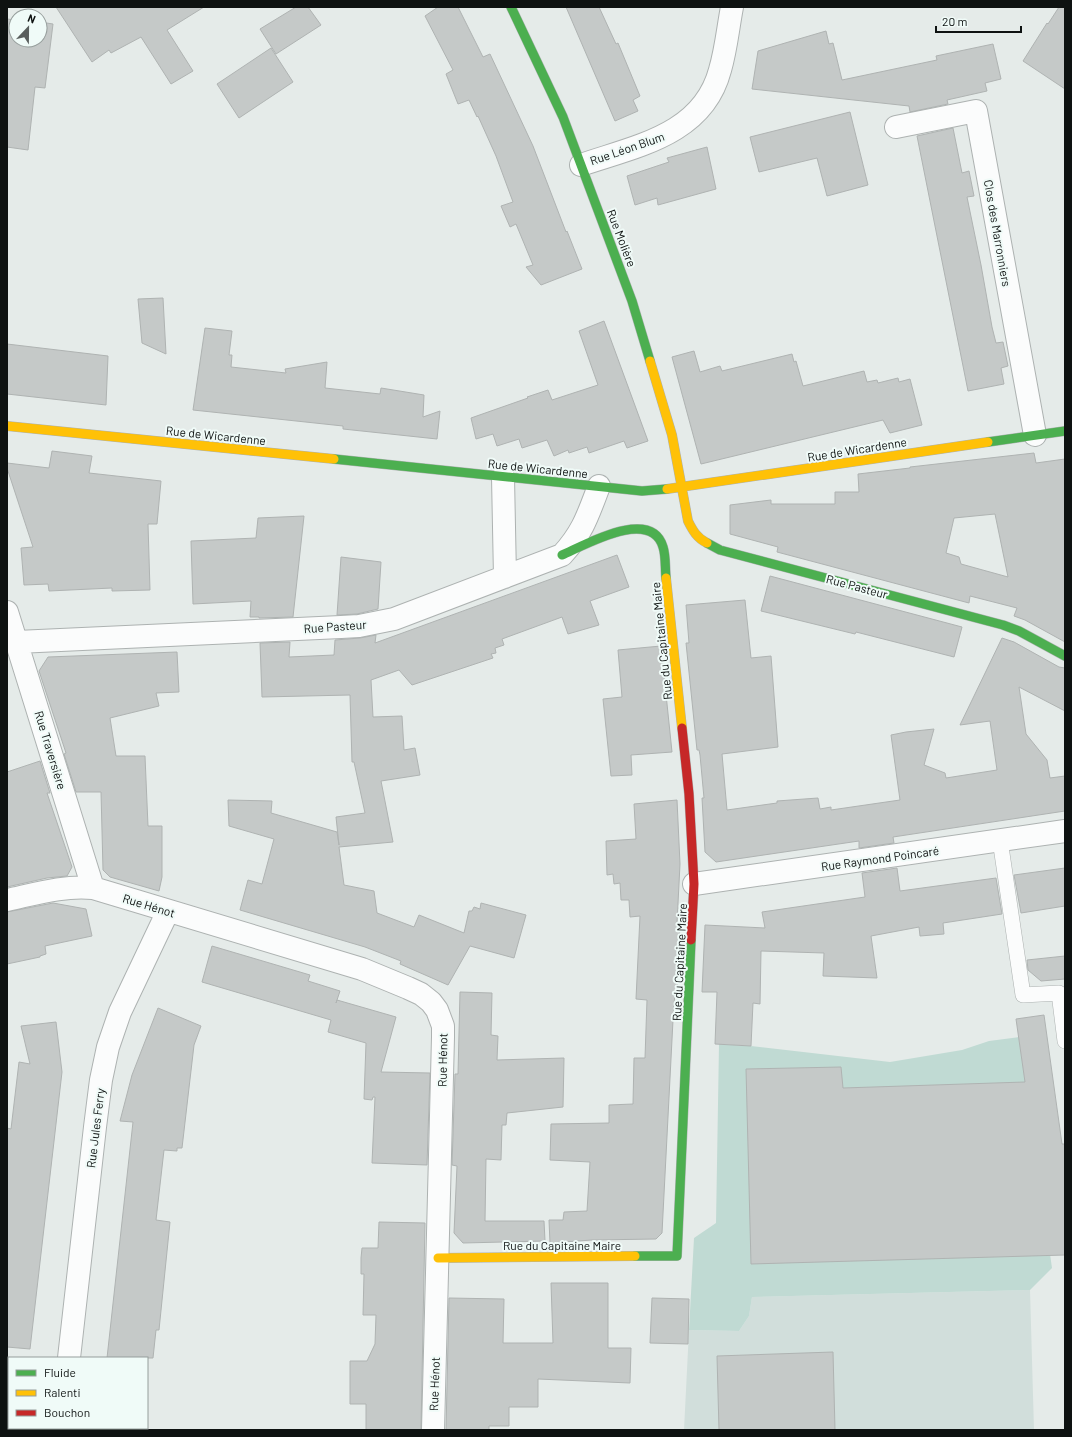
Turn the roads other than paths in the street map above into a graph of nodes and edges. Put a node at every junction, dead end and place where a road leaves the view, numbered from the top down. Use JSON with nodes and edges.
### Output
{"nodes":[{"id":1,"x":511,"y":7,"type":"edge"},
{"id":2,"x":732,"y":7,"type":"edge"},
{"id":3,"x":896,"y":127,"type":"dead end"},
{"id":4,"x":581,"y":164,"type":"junction"},
{"id":5,"x":7,"y":426,"type":"edge"},
{"id":6,"x":1065,"y":431,"type":"edge"},
{"id":7,"x":1035,"y":435,"type":"junction"},
{"id":8,"x":503,"y":476,"type":"junction"},
{"id":9,"x":599,"y":486,"type":"junction"},
{"id":10,"x":681,"y":488,"type":"junction"},
{"id":11,"x":562,"y":555,"type":"junction"},
{"id":12,"x":505,"y":577,"type":"junction"},
{"id":13,"x":7,"y":612,"type":"edge"},
{"id":14,"x":17,"y":642,"type":"junction"},
{"id":15,"x":1065,"y":656,"type":"edge"},
{"id":16,"x":1065,"y":831,"type":"edge"},
{"id":17,"x":1000,"y":840,"type":"junction"},
{"id":18,"x":694,"y":884,"type":"junction"},
{"id":19,"x":94,"y":888,"type":"junction"},
{"id":20,"x":7,"y":900,"type":"edge"},
{"id":21,"x":168,"y":911,"type":"junction"},
{"id":22,"x":1065,"y":1041,"type":"edge"},
{"id":23,"x":438,"y":1258,"type":"junction"},
{"id":24,"x":69,"y":1357,"type":"edge"},
{"id":25,"x":433,"y":1430,"type":"edge"}],
"edges":[{"from":1,"to":4,"type":"street","name":"Rue Molière"},
{"from":2,"to":4,"type":"street","name":"Rue Léon Blum"},
{"from":3,"to":7,"type":"street","name":"Clos des Marronniers"},
{"from":4,"to":10,"type":"street","name":"Rue Molière"},
{"from":5,"to":8,"type":"street","name":"Rue de Wicardenne"},
{"from":6,"to":7,"type":"street","name":"Rue de Wicardenne"},
{"from":7,"to":10,"type":"street","name":"Rue de Wicardenne"},
{"from":8,"to":9,"type":"street","name":"Rue de Wicardenne"},
{"from":8,"to":12,"type":"street"},
{"from":9,"to":10,"type":"street","name":"Rue de Wicardenne"},
{"from":9,"to":11,"type":"street","name":"Rue Pasteur"},
{"from":10,"to":15,"type":"street","name":"Rue Pasteur"},
{"from":11,"to":12,"type":"street","name":"Rue Pasteur"},
{"from":11,"to":18,"type":"street","name":"Rue du Capitaine Maire"},
{"from":12,"to":14,"type":"street","name":"Rue Pasteur"},
{"from":13,"to":14,"type":"street","name":"Rue Traversière"},
{"from":14,"to":19,"type":"street","name":"Rue Traversière"},
{"from":16,"to":17,"type":"street","name":"Rue Raymond Poincaré"},
{"from":17,"to":18,"type":"street","name":"Rue Raymond Poincaré"},
{"from":17,"to":22,"type":"lane"},
{"from":18,"to":23,"type":"street","name":"Rue du Capitaine Maire"},
{"from":19,"to":20,"type":"street","name":"Rue Hénot"},
{"from":19,"to":21,"type":"street","name":"Rue Hénot"},
{"from":21,"to":23,"type":"street","name":"Rue Hénot"},
{"from":21,"to":24,"type":"street","name":"Rue Jules Ferry"},
{"from":23,"to":25,"type":"street","name":"Rue Hénot"}]}
